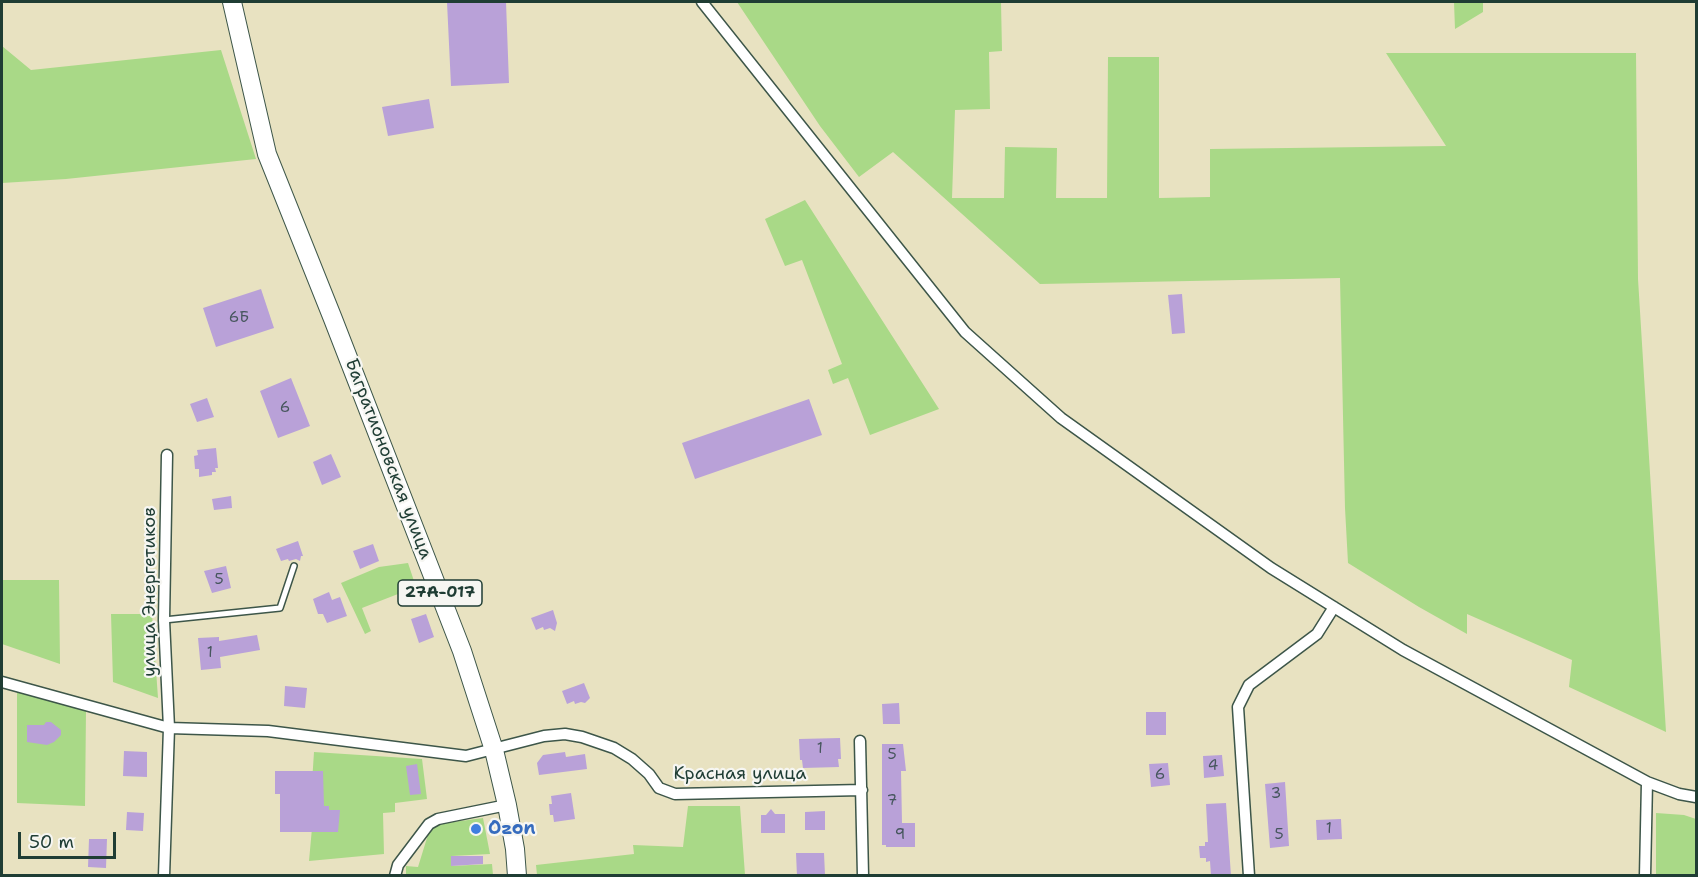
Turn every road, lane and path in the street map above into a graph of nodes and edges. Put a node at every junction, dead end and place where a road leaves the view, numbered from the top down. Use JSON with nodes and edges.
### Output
{"nodes":[{"id":1,"x":232,"y":2,"type":"edge"},
{"id":2,"x":702,"y":2,"type":"edge"},
{"id":3,"x":167,"y":455,"type":"dead end"},
{"id":4,"x":294,"y":566,"type":"dead end"},
{"id":5,"x":1334,"y":607,"type":"junction"},
{"id":6,"x":164,"y":620,"type":"junction"},
{"id":7,"x":2,"y":682,"type":"edge"},
{"id":8,"x":169,"y":728,"type":"junction"},
{"id":9,"x":860,"y":741,"type":"dead end"},
{"id":10,"x":494,"y":750,"type":"junction"},
{"id":11,"x":1647,"y":782,"type":"junction"},
{"id":12,"x":862,"y":790,"type":"junction"},
{"id":13,"x":1696,"y":797,"type":"edge"},
{"id":14,"x":507,"y":805,"type":"junction"},
{"id":15,"x":164,"y":876,"type":"edge"},
{"id":16,"x":395,"y":876,"type":"edge"},
{"id":17,"x":517,"y":876,"type":"edge"},
{"id":18,"x":863,"y":876,"type":"edge"},
{"id":19,"x":1250,"y":876,"type":"edge"},
{"id":20,"x":1645,"y":876,"type":"edge"}],
"edges":[{"from":1,"to":10,"type":"main road","name":"Багратионовская улица","number":"27А-017"},
{"from":2,"to":5,"type":"street"},
{"from":3,"to":6,"type":"street","name":"улица Энергетиков"},
{"from":4,"to":6,"type":"lane"},
{"from":5,"to":11,"type":"street"},
{"from":5,"to":19,"type":"street"},
{"from":6,"to":8,"type":"street","name":"улица Энергетиков"},
{"from":7,"to":8,"type":"street","name":"Красная улица"},
{"from":8,"to":10,"type":"street","name":"Красная улица"},
{"from":8,"to":15,"type":"street","name":"улица Энергетиков"},
{"from":9,"to":12,"type":"street"},
{"from":10,"to":12,"type":"street","name":"Красная улица"},
{"from":10,"to":14,"type":"main road","name":"Багратионовская улица","number":"27А-017"},
{"from":11,"to":13,"type":"street"},
{"from":11,"to":20,"type":"street"},
{"from":12,"to":18,"type":"street"},
{"from":14,"to":16,"type":"street"},
{"from":14,"to":17,"type":"main road","name":"Багратионовская улица","number":"27А-017"}]}
